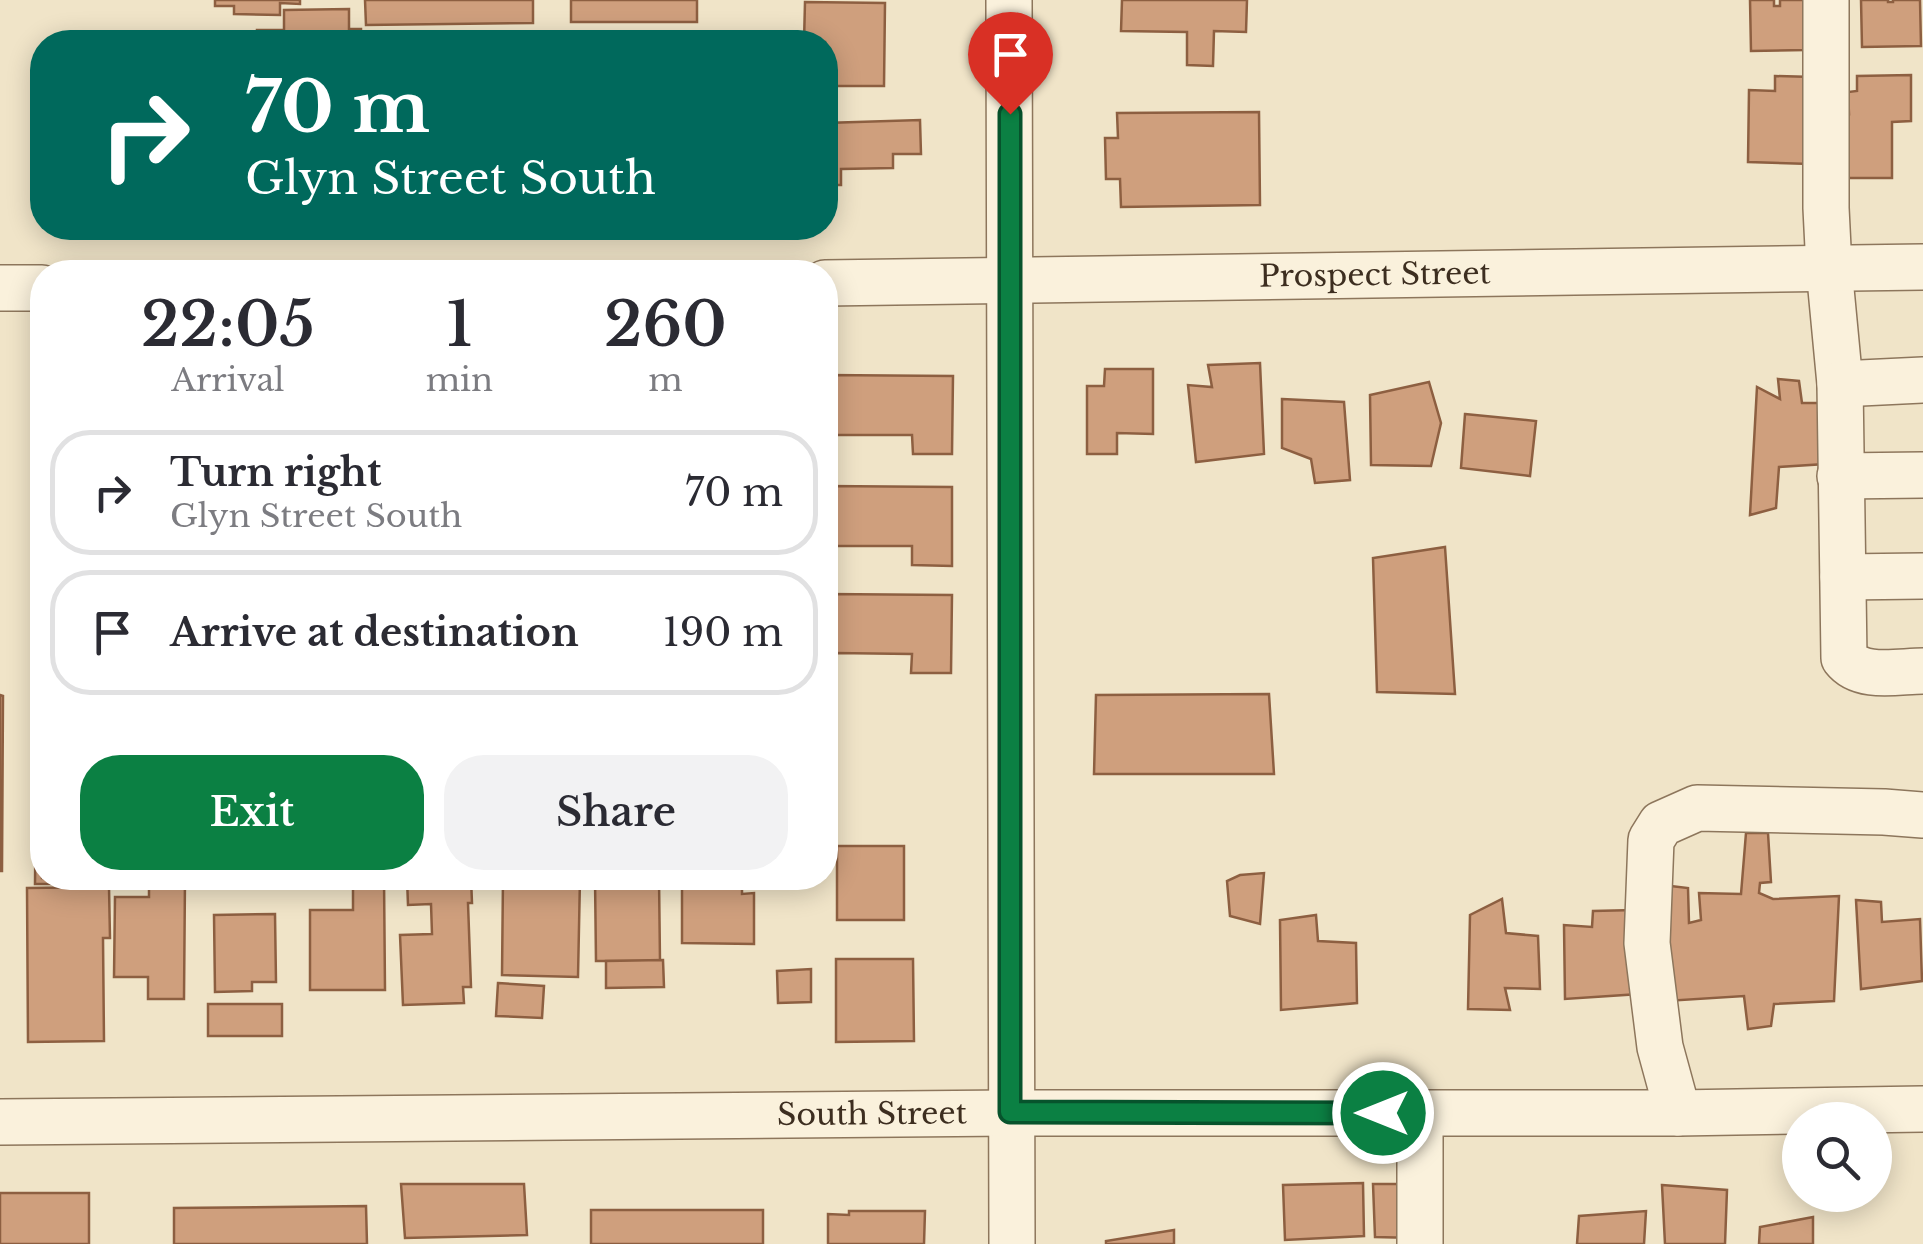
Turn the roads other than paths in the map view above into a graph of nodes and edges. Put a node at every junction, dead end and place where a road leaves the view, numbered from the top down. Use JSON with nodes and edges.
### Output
{"nodes":[{"id":1,"x":1009,"y":0,"type":"edge"},
{"id":2,"x":1826,"y":0,"type":"edge"},
{"id":3,"x":1923,"y":267,"type":"edge"},
{"id":4,"x":1829,"y":268,"type":"junction"},
{"id":5,"x":1011,"y":282,"type":"junction"},
{"id":6,"x":838,"y":283,"type":"edge"},
{"id":7,"x":0,"y":288,"type":"edge"},
{"id":8,"x":30,"y":288,"type":"edge"},
{"id":9,"x":1923,"y":380,"type":"edge"},
{"id":10,"x":1840,"y":384,"type":"junction"},
{"id":11,"x":1923,"y":475,"type":"edge"},
{"id":12,"x":1840,"y":476,"type":"junction"},
{"id":13,"x":1923,"y":576,"type":"edge"},
{"id":14,"x":1843,"y":577,"type":"junction"},
{"id":15,"x":1923,"y":671,"type":"edge"},
{"id":16,"x":1923,"y":815,"type":"edge"},
{"id":17,"x":1923,"y":1110,"type":"edge"},
{"id":18,"x":1010,"y":1112,"type":"junction"},
{"id":19,"x":1678,"y":1113,"type":"junction"},
{"id":20,"x":1420,"y":1114,"type":"junction"},
{"id":21,"x":0,"y":1122,"type":"edge"},
{"id":22,"x":1012,"y":1244,"type":"edge"},
{"id":23,"x":1420,"y":1244,"type":"edge"}],
"edges":[{"from":1,"to":5,"type":"street"},
{"from":2,"to":4,"type":"street"},
{"from":3,"to":4,"type":"street","name":"Prospect Street"},
{"from":4,"to":5,"type":"street","name":"Prospect Street"},
{"from":4,"to":10,"type":"street"},
{"from":5,"to":6,"type":"street","name":"Prospect Street"},
{"from":5,"to":18,"type":"street"},
{"from":7,"to":8,"type":"street"},
{"from":9,"to":10,"type":"street"},
{"from":10,"to":12,"type":"street"},
{"from":11,"to":12,"type":"street"},
{"from":12,"to":14,"type":"street"},
{"from":13,"to":14,"type":"street"},
{"from":14,"to":15,"type":"street"},
{"from":16,"to":19,"type":"street"},
{"from":17,"to":19,"type":"street","name":"South Street"},
{"from":18,"to":20,"type":"street","name":"South Street"},
{"from":18,"to":21,"type":"street","name":"South Street"},
{"from":18,"to":22,"type":"street"},
{"from":19,"to":20,"type":"street","name":"South Street"},
{"from":20,"to":23,"type":"street"}]}
